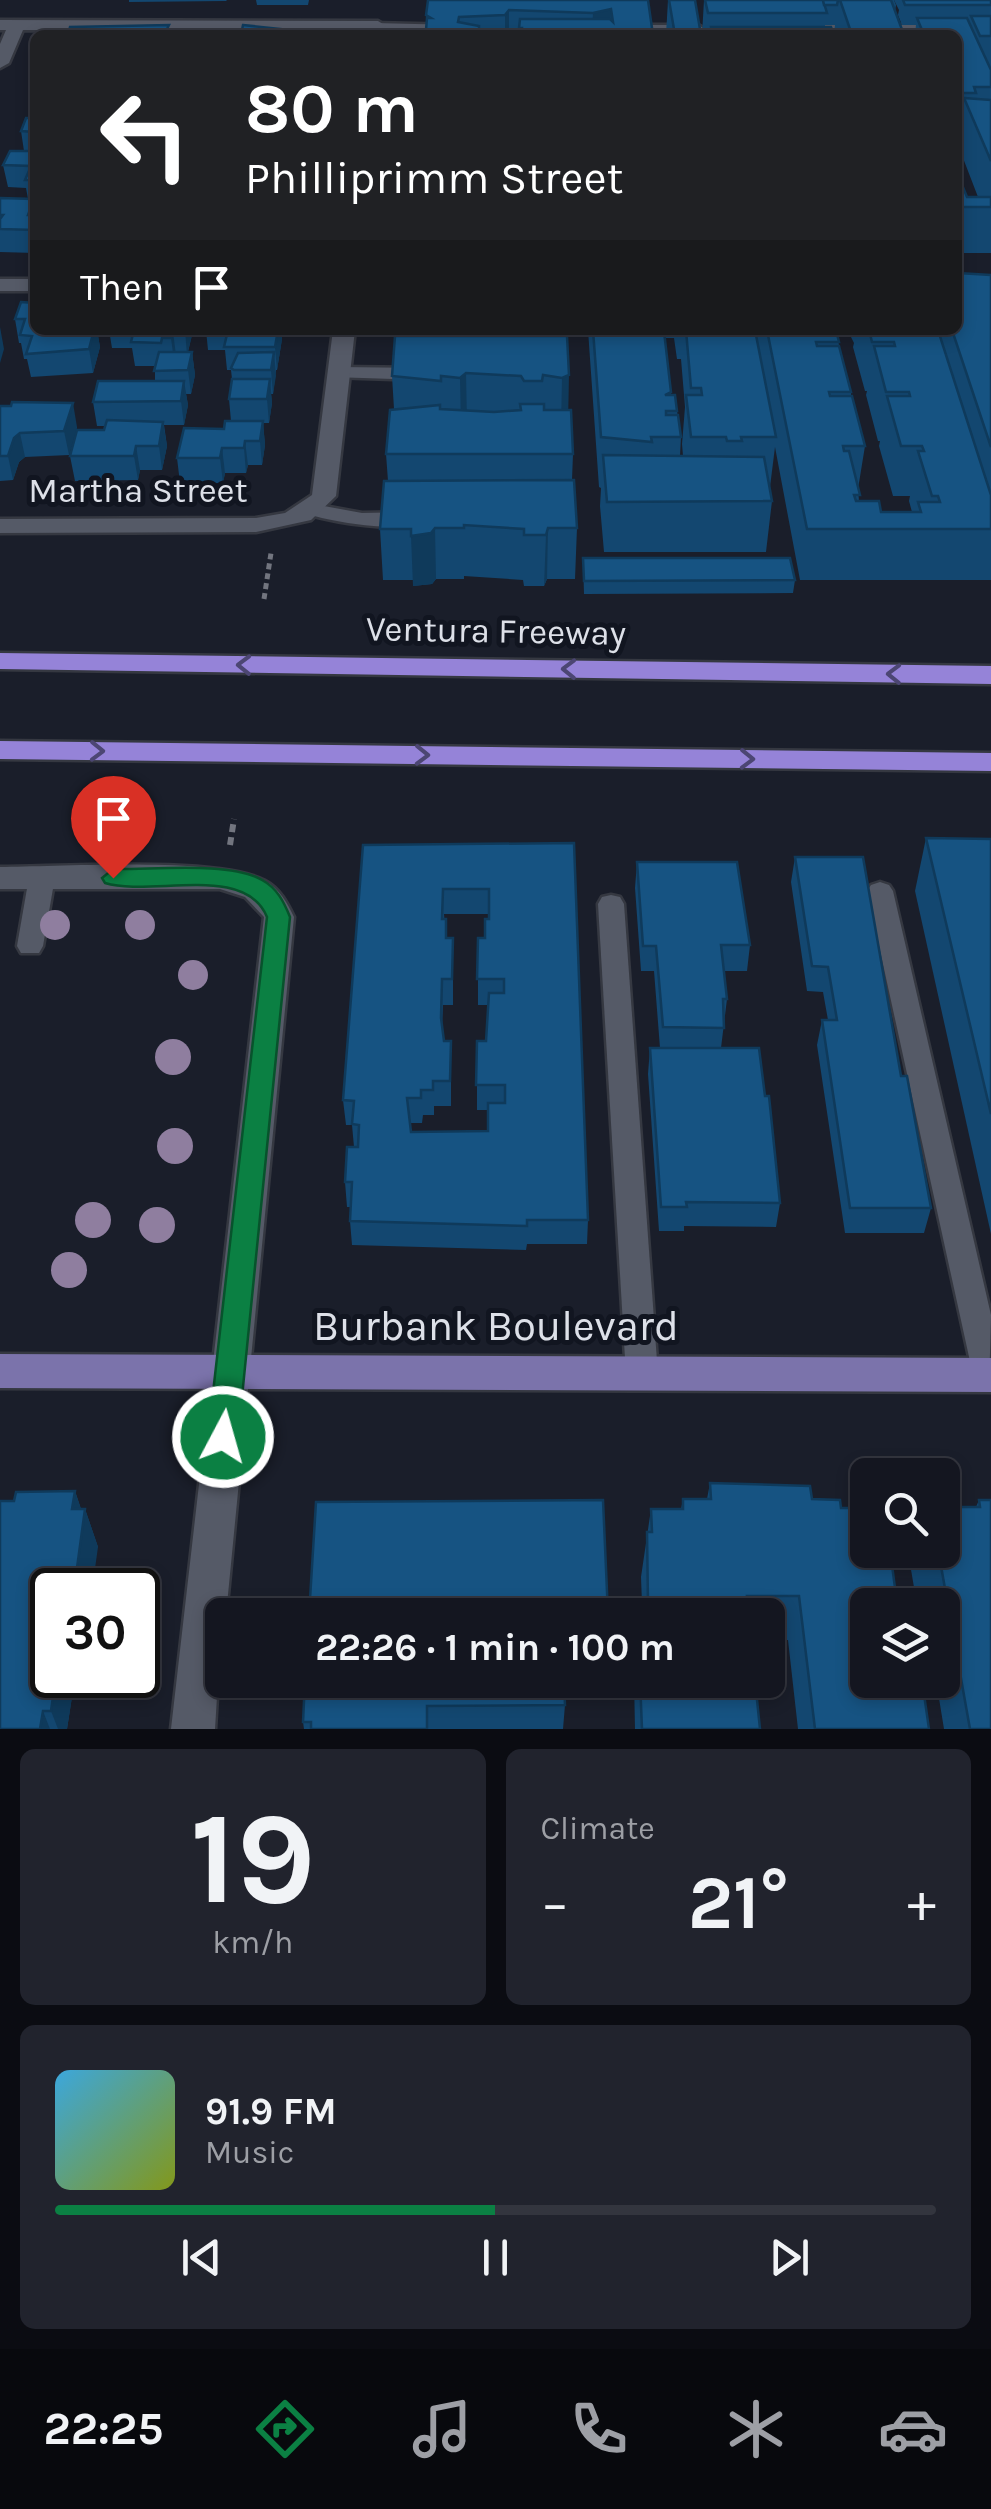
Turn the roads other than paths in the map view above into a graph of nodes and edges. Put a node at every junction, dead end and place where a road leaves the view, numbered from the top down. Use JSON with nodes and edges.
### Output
{"nodes":[{"id":1,"x":677,"y":10,"type":"edge"},
{"id":2,"x":8,"y":25,"type":"edge"},
{"id":3,"x":378,"y":25,"type":"edge"},
{"id":4,"x":609,"y":29,"type":"edge"},
{"id":5,"x":680,"y":29,"type":"junction"},
{"id":6,"x":719,"y":29,"type":"edge"},
{"id":7,"x":778,"y":29,"type":"edge"},
{"id":8,"x":991,"y":29,"type":"edge"},
{"id":9,"x":474,"y":30,"type":"edge"},
{"id":10,"x":622,"y":30,"type":"edge"},
{"id":11,"x":669,"y":30,"type":"edge"},
{"id":12,"x":0,"y":63,"type":"edge"},
{"id":13,"x":0,"y":285,"type":"edge"},
{"id":14,"x":30,"y":285,"type":"edge"},
{"id":15,"x":343,"y":335,"type":"edge"},
{"id":16,"x":339,"y":373,"type":"junction"},
{"id":17,"x":436,"y":374,"type":"edge"},
{"id":18,"x":313,"y":510,"type":"junction"},
{"id":19,"x":429,"y":518,"type":"edge"},
{"id":20,"x":0,"y":526,"type":"edge"},
{"id":21,"x":0,"y":662,"type":"edge"},
{"id":22,"x":991,"y":675,"type":"edge"},
{"id":23,"x":0,"y":750,"type":"edge"},
{"id":24,"x":868,"y":761,"type":"junction"},
{"id":25,"x":991,"y":762,"type":"edge"},
{"id":26,"x":991,"y":780,"type":"edge"},
{"id":27,"x":42,"y":877,"type":"junction"},
{"id":28,"x":0,"y":878,"type":"edge"},
{"id":29,"x":880,"y":890,"type":"dead end"},
{"id":30,"x":611,"y":904,"type":"dead end"},
{"id":31,"x":30,"y":946,"type":"dead end"},
{"id":32,"x":0,"y":1371,"type":"edge"},
{"id":33,"x":230,"y":1372,"type":"junction"},
{"id":34,"x":642,"y":1375,"type":"junction"},
{"id":35,"x":990,"y":1375,"type":"edge"},
{"id":36,"x":194,"y":1729,"type":"edge"}],
"edges":[{"from":1,"to":5,"type":"lane"},
{"from":2,"to":3,"type":"street"},
{"from":2,"to":12,"type":"street"},
{"from":3,"to":9,"type":"lane"},
{"from":4,"to":10,"type":"lane"},
{"from":5,"to":6,"type":"lane"},
{"from":5,"to":11,"type":"lane"},
{"from":7,"to":8,"type":"lane"},
{"from":13,"to":14,"type":"street"},
{"from":15,"to":16,"type":"street"},
{"from":16,"to":17,"type":"lane"},
{"from":16,"to":18,"type":"street"},
{"from":18,"to":19,"type":"lane"},
{"from":18,"to":20,"type":"street","name":"Martha Street"},
{"from":22,"to":21,"type":"highway","name":"Ventura Freeway","one_way":true},
{"from":23,"to":24,"type":"highway","one_way":true},
{"from":24,"to":25,"type":"highway"},
{"from":24,"to":26,"type":"highway"},
{"from":27,"to":28,"type":"street"},
{"from":27,"to":31,"type":"lane"},
{"from":27,"to":33,"type":"street"},
{"from":29,"to":35,"type":"lane"},
{"from":30,"to":34,"type":"lane"},
{"from":32,"to":33,"type":"main road","name":"Burbank Boulevard"},
{"from":33,"to":34,"type":"main road","name":"Burbank Boulevard"},
{"from":33,"to":36,"type":"street"},
{"from":34,"to":35,"type":"main road","name":"Burbank Boulevard"}]}
